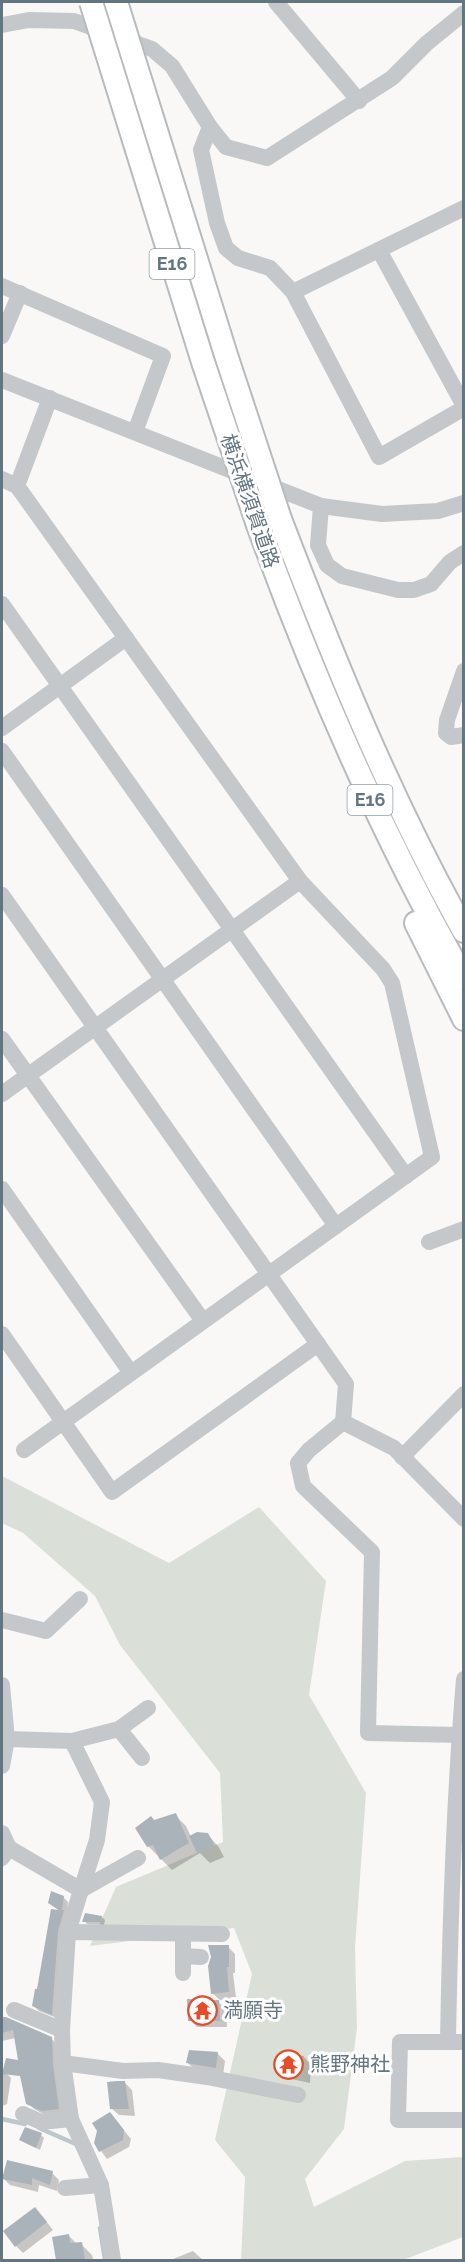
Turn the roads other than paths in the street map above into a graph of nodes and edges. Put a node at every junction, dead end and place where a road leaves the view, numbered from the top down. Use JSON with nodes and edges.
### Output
{"nodes":[{"id":1,"x":91,"y":2,"type":"edge"},
{"id":2,"x":116,"y":2,"type":"edge"},
{"id":3,"x":276,"y":2,"type":"edge"},
{"id":4,"x":464,"y":13,"type":"edge"},
{"id":5,"x":2,"y":25,"type":"edge"},
{"id":6,"x":359,"y":101,"type":"junction"},
{"id":7,"x":210,"y":127,"type":"junction"},
{"id":8,"x":464,"y":208,"type":"edge"},
{"id":9,"x":379,"y":250,"type":"junction"},
{"id":10,"x":2,"y":286,"type":"edge"},
{"id":11,"x":294,"y":292,"type":"junction"},
{"id":12,"x":20,"y":293,"type":"junction"},
{"id":13,"x":2,"y":336,"type":"edge"},
{"id":14,"x":2,"y":380,"type":"edge"},
{"id":15,"x":50,"y":398,"type":"junction"},
{"id":16,"x":464,"y":407,"type":"edge"},
{"id":17,"x":135,"y":432,"type":"junction"},
{"id":18,"x":9,"y":482,"type":"edge"},
{"id":19,"x":464,"y":503,"type":"edge"},
{"id":20,"x":321,"y":506,"type":"junction"},
{"id":21,"x":464,"y":553,"type":"edge"},
{"id":22,"x":2,"y":604,"type":"edge"},
{"id":23,"x":291,"y":615,"type":"junction"},
{"id":24,"x":126,"y":638,"type":"junction"},
{"id":25,"x":464,"y":671,"type":"edge"},
{"id":26,"x":59,"y":686,"type":"junction"},
{"id":27,"x":2,"y":728,"type":"edge"},
{"id":28,"x":464,"y":735,"type":"edge"},
{"id":29,"x":2,"y":751,"type":"edge"},
{"id":30,"x":415,"y":838,"type":"junction"},
{"id":31,"x":300,"y":881,"type":"junction"},
{"id":32,"x":2,"y":896,"type":"edge"},
{"id":33,"x":464,"y":913,"type":"edge"},
{"id":34,"x":232,"y":930,"type":"junction"},
{"id":35,"x":464,"y":931,"type":"edge"},
{"id":36,"x":163,"y":978,"type":"junction"},
{"id":37,"x":464,"y":979,"type":"edge"},
{"id":38,"x":464,"y":1019,"type":"edge"},
{"id":39,"x":95,"y":1028,"type":"junction"},
{"id":40,"x":2,"y":1039,"type":"edge"},
{"id":41,"x":28,"y":1076,"type":"junction"},
{"id":42,"x":2,"y":1094,"type":"edge"},
{"id":43,"x":406,"y":1176,"type":"junction"},
{"id":44,"x":2,"y":1188,"type":"edge"},
{"id":45,"x":336,"y":1226,"type":"junction"},
{"id":46,"x":464,"y":1229,"type":"edge"},
{"id":47,"x":429,"y":1242,"type":"dead end"},
{"id":48,"x":269,"y":1274,"type":"junction"},
{"id":49,"x":203,"y":1321,"type":"junction"},
{"id":50,"x":2,"y":1334,"type":"edge"},
{"id":51,"x":318,"y":1344,"type":"junction"},
{"id":52,"x":131,"y":1373,"type":"junction"},
{"id":53,"x":464,"y":1394,"type":"edge"},
{"id":54,"x":63,"y":1422,"type":"junction"},
{"id":55,"x":343,"y":1422,"type":"junction"},
{"id":56,"x":24,"y":1450,"type":"dead end"},
{"id":57,"x":402,"y":1456,"type":"junction"},
{"id":58,"x":464,"y":1519,"type":"edge"},
{"id":59,"x":80,"y":1599,"type":"dead end"},
{"id":60,"x":2,"y":1620,"type":"edge"},
{"id":61,"x":464,"y":1679,"type":"edge"},
{"id":62,"x":2,"y":1685,"type":"edge"},
{"id":63,"x":148,"y":1708,"type":"dead end"},
{"id":64,"x":119,"y":1729,"type":"junction"},
{"id":65,"x":459,"y":1735,"type":"junction"},
{"id":66,"x":7,"y":1739,"type":"junction"},
{"id":67,"x":72,"y":1741,"type":"junction"},
{"id":68,"x":142,"y":1758,"type":"dead end"},
{"id":69,"x":2,"y":1766,"type":"edge"},
{"id":70,"x":4,"y":1847,"type":"edge"},
{"id":71,"x":138,"y":1858,"type":"dead end"},
{"id":72,"x":81,"y":1890,"type":"junction"},
{"id":73,"x":68,"y":1932,"type":"junction"},
{"id":74,"x":183,"y":1934,"type":"junction"},
{"id":75,"x":222,"y":1934,"type":"dead end"},
{"id":76,"x":457,"y":1945,"type":"edge"},
{"id":77,"x":183,"y":1956,"type":"junction"},
{"id":78,"x":201,"y":1957,"type":"dead end"},
{"id":79,"x":183,"y":1973,"type":"dead end"},
{"id":80,"x":14,"y":2010,"type":"dead end"},
{"id":81,"x":62,"y":2030,"type":"junction"},
{"id":82,"x":456,"y":2042,"type":"edge"},
{"id":83,"x":63,"y":2063,"type":"junction"},
{"id":84,"x":298,"y":2094,"type":"dead end"},
{"id":85,"x":23,"y":2114,"type":"dead end"},
{"id":86,"x":71,"y":2119,"type":"junction"},
{"id":87,"x":464,"y":2120,"type":"edge"},
{"id":88,"x":101,"y":2185,"type":"junction"},
{"id":89,"x":65,"y":2188,"type":"dead end"},
{"id":90,"x":113,"y":2260,"type":"edge"}],
"edges":[{"from":1,"to":23,"type":"highway","name":"横浜横須賀道路","number":"E16","bridge":true},
{"from":2,"to":30,"type":"highway","name":"横浜横須賀道路","number":"E16","bridge":true},
{"from":3,"to":6,"type":"street"},
{"from":4,"to":6,"type":"street"},
{"from":5,"to":7,"type":"street"},
{"from":6,"to":7,"type":"street"},
{"from":7,"to":11,"type":"street"},
{"from":8,"to":9,"type":"street"},
{"from":9,"to":11,"type":"street"},
{"from":9,"to":16,"type":"street"},
{"from":10,"to":12,"type":"street"},
{"from":11,"to":16,"type":"street"},
{"from":12,"to":13,"type":"street"},
{"from":12,"to":17,"type":"street"},
{"from":14,"to":15,"type":"street"},
{"from":15,"to":17,"type":"street"},
{"from":15,"to":18,"type":"street"},
{"from":17,"to":20,"type":"street"},
{"from":18,"to":24,"type":"street"},
{"from":19,"to":20,"type":"street"},
{"from":20,"to":21,"type":"street"},
{"from":22,"to":26,"type":"street"},
{"from":23,"to":37,"type":"highway","name":"横浜横須賀道路","number":"E16"},
{"from":23,"to":38,"type":"highway"},
{"from":24,"to":26,"type":"street"},
{"from":24,"to":31,"type":"street"},
{"from":25,"to":28,"type":"street"},
{"from":26,"to":27,"type":"street"},
{"from":26,"to":34,"type":"street"},
{"from":29,"to":36,"type":"street"},
{"from":30,"to":33,"type":"highway"},
{"from":30,"to":35,"type":"highway","name":"横浜横須賀道路","number":"E16"},
{"from":31,"to":34,"type":"street"},
{"from":31,"to":43,"type":"street"},
{"from":32,"to":39,"type":"street"},
{"from":34,"to":36,"type":"street"},
{"from":34,"to":43,"type":"street"},
{"from":36,"to":39,"type":"street"},
{"from":36,"to":45,"type":"street"},
{"from":39,"to":41,"type":"street"},
{"from":39,"to":48,"type":"street"},
{"from":40,"to":41,"type":"street"},
{"from":41,"to":42,"type":"street"},
{"from":41,"to":49,"type":"street"},
{"from":43,"to":45,"type":"street"},
{"from":44,"to":52,"type":"street"},
{"from":45,"to":48,"type":"street"},
{"from":46,"to":47,"type":"street"},
{"from":48,"to":49,"type":"street"},
{"from":48,"to":51,"type":"street"},
{"from":49,"to":52,"type":"street"},
{"from":50,"to":54,"type":"street"},
{"from":51,"to":54,"type":"street"},
{"from":51,"to":55,"type":"street"},
{"from":52,"to":54,"type":"street"},
{"from":53,"to":57,"type":"street"},
{"from":54,"to":56,"type":"street"},
{"from":55,"to":57,"type":"street"},
{"from":55,"to":65,"type":"street"},
{"from":57,"to":58,"type":"street"},
{"from":59,"to":60,"type":"street"},
{"from":61,"to":65,"type":"street"},
{"from":62,"to":66,"type":"street"},
{"from":63,"to":64,"type":"street"},
{"from":64,"to":67,"type":"street"},
{"from":64,"to":68,"type":"street"},
{"from":65,"to":76,"type":"street"},
{"from":66,"to":67,"type":"street"},
{"from":66,"to":69,"type":"street"},
{"from":67,"to":72,"type":"street"},
{"from":70,"to":72,"type":"street"},
{"from":71,"to":72,"type":"street"},
{"from":72,"to":73,"type":"street"},
{"from":73,"to":74,"type":"street"},
{"from":73,"to":81,"type":"street"},
{"from":74,"to":75,"type":"street"},
{"from":74,"to":77,"type":"street"},
{"from":76,"to":82,"type":"street"},
{"from":77,"to":78,"type":"street"},
{"from":77,"to":79,"type":"street"},
{"from":80,"to":81,"type":"street"},
{"from":81,"to":83,"type":"street"},
{"from":82,"to":87,"type":"street"},
{"from":83,"to":84,"type":"street"},
{"from":83,"to":86,"type":"street"},
{"from":85,"to":86,"type":"street"},
{"from":86,"to":88,"type":"street"},
{"from":88,"to":89,"type":"street"},
{"from":88,"to":90,"type":"street"}]}
